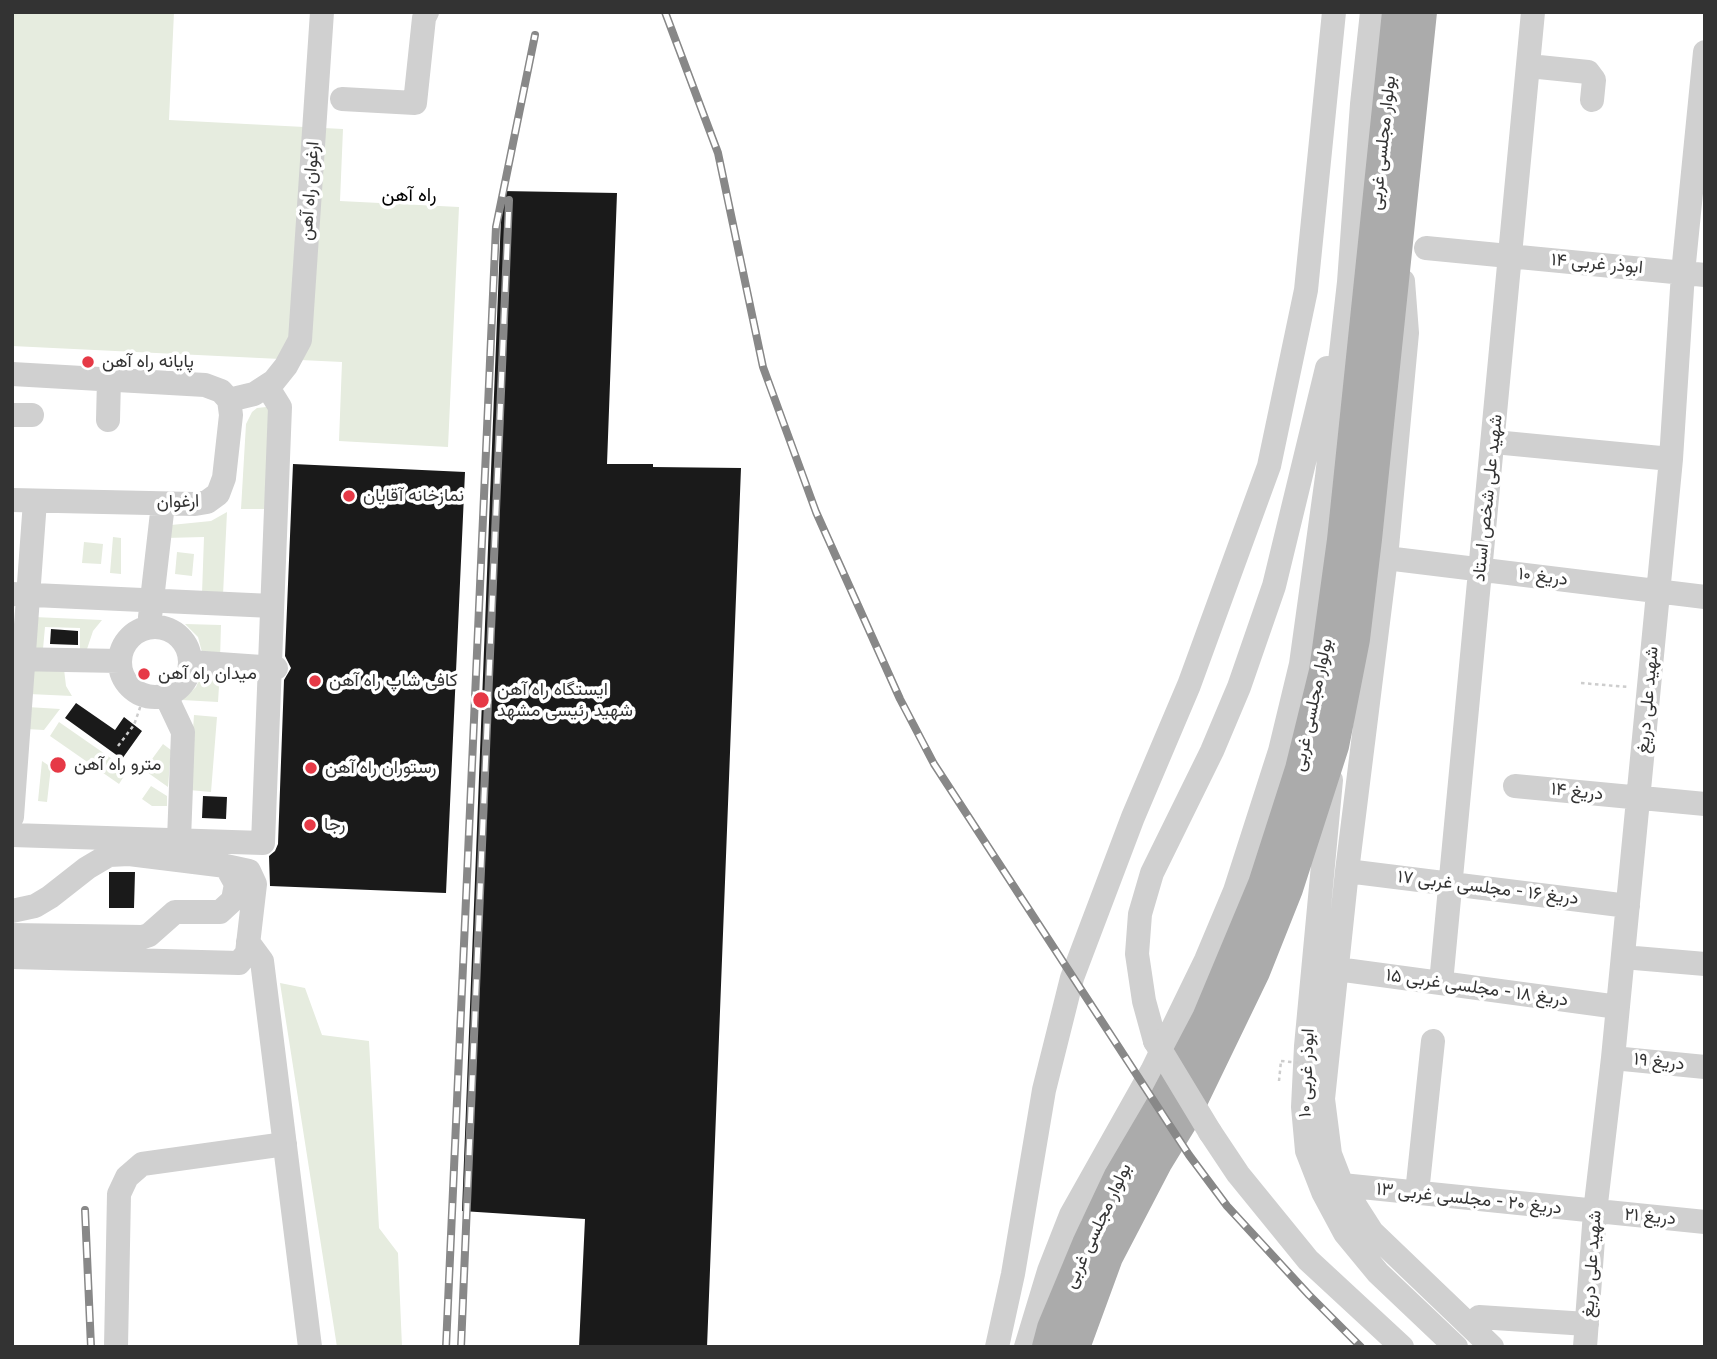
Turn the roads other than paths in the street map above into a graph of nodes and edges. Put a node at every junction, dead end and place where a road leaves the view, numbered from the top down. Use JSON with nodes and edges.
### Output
{"nodes":[{"id":1,"x":321,"y":12,"type":"edge"},
{"id":2,"x":427,"y":12,"type":"edge"},
{"id":3,"x":1334,"y":12,"type":"edge"},
{"id":4,"x":1372,"y":12,"type":"edge"},
{"id":5,"x":1397,"y":12,"type":"edge"},
{"id":6,"x":1422,"y":12,"type":"edge"},
{"id":7,"x":1533,"y":12,"type":"edge"},
{"id":8,"x":1705,"y":52,"type":"edge"},
{"id":9,"x":1529,"y":66,"type":"junction"},
{"id":10,"x":342,"y":99,"type":"dead end"},
{"id":11,"x":1387,"y":99,"type":"junction"},
{"id":12,"x":1592,"y":100,"type":"dead end"},
{"id":13,"x":1702,"y":106,"type":"edge"},
{"id":14,"x":1357,"y":192,"type":"junction"},
{"id":15,"x":1400,"y":228,"type":"junction"},
{"id":16,"x":1426,"y":248,"type":"dead end"},
{"id":17,"x":1512,"y":256,"type":"junction"},
{"id":18,"x":1694,"y":274,"type":"edge"},
{"id":19,"x":1349,"y":282,"type":"junction"},
{"id":20,"x":12,"y":374,"type":"edge"},
{"id":21,"x":109,"y":380,"type":"junction"},
{"id":22,"x":267,"y":386,"type":"junction"},
{"id":23,"x":229,"y":400,"type":"junction"},
{"id":24,"x":108,"y":420,"type":"dead end"},
{"id":25,"x":1493,"y":442,"type":"junction"},
{"id":26,"x":1671,"y":459,"type":"junction"},
{"id":27,"x":1348,"y":481,"type":"junction"},
{"id":28,"x":24,"y":501,"type":"edge"},
{"id":29,"x":163,"y":503,"type":"junction"},
{"id":30,"x":1387,"y":558,"type":"junction"},
{"id":31,"x":1481,"y":570,"type":"junction"},
{"id":32,"x":1658,"y":592,"type":"junction"},
{"id":33,"x":20,"y":594,"type":"edge"},
{"id":34,"x":1705,"y":597,"type":"edge"},
{"id":35,"x":152,"y":600,"type":"junction"},
{"id":36,"x":272,"y":606,"type":"junction"},
{"id":37,"x":149,"y":628,"type":"junction"},
{"id":38,"x":17,"y":659,"type":"edge"},
{"id":39,"x":120,"y":661,"type":"junction"},
{"id":40,"x":190,"y":662,"type":"junction"},
{"id":41,"x":273,"y":668,"type":"junction"},
{"id":42,"x":155,"y":696,"type":"junction"},
{"id":43,"x":1334,"y":746,"type":"junction"},
{"id":44,"x":1515,"y":786,"type":"dead end"},
{"id":45,"x":1639,"y":798,"type":"junction"},
{"id":46,"x":1705,"y":804,"type":"edge"},
{"id":47,"x":12,"y":817,"type":"edge"},
{"id":48,"x":12,"y":835,"type":"edge"},
{"id":49,"x":179,"y":840,"type":"junction"},
{"id":50,"x":226,"y":866,"type":"junction"},
{"id":51,"x":1348,"y":871,"type":"junction"},
{"id":52,"x":1450,"y":884,"type":"junction"},
{"id":53,"x":1628,"y":906,"type":"junction"},
{"id":54,"x":12,"y":911,"type":"edge"},
{"id":55,"x":12,"y":934,"type":"edge"},
{"id":56,"x":248,"y":942,"type":"junction"},
{"id":57,"x":12,"y":957,"type":"edge"},
{"id":58,"x":1623,"y":957,"type":"junction"},
{"id":59,"x":1705,"y":964,"type":"edge"},
{"id":60,"x":1337,"y":969,"type":"junction"},
{"id":61,"x":1441,"y":983,"type":"junction"},
{"id":62,"x":1618,"y":1007,"type":"junction"},
{"id":63,"x":1433,"y":1041,"type":"dead end"},
{"id":64,"x":1613,"y":1058,"type":"junction"},
{"id":65,"x":1705,"y":1067,"type":"edge"},
{"id":66,"x":285,"y":1144,"type":"junction"},
{"id":67,"x":1342,"y":1185,"type":"junction"},
{"id":68,"x":1417,"y":1193,"type":"junction"},
{"id":69,"x":1595,"y":1212,"type":"junction"},
{"id":70,"x":1705,"y":1222,"type":"edge"},
{"id":71,"x":1479,"y":1317,"type":"dead end"},
{"id":72,"x":1586,"y":1335,"type":"edge"},
{"id":73,"x":116,"y":1347,"type":"edge"},
{"id":74,"x":310,"y":1347,"type":"edge"},
{"id":75,"x":997,"y":1347,"type":"edge"},
{"id":76,"x":1026,"y":1347,"type":"edge"},
{"id":77,"x":1047,"y":1347,"type":"edge"},
{"id":78,"x":1076,"y":1347,"type":"edge"},
{"id":79,"x":1402,"y":1347,"type":"edge"},
{"id":80,"x":1457,"y":1347,"type":"edge"},
{"id":81,"x":1492,"y":1347,"type":"edge"}],
"edges":[{"from":1,"to":22,"type":"street","name":"ارغوان راه آهن"},
{"from":2,"to":10,"type":"street"},
{"from":3,"to":75,"type":"street"},
{"from":4,"to":14,"type":"street"},
{"from":5,"to":11,"type":"main road","name":"بولوار مجلسی غربی"},
{"from":6,"to":15,"type":"main road","name":"بولوار مجلسی غربی"},
{"from":7,"to":9,"type":"street","name":"شهید علی شخص استاد"},
{"from":8,"to":13,"type":"street","name":"شهید علی دریغ"},
{"from":9,"to":12,"type":"street"},
{"from":9,"to":17,"type":"street","name":"شهید علی شخص استاد"},
{"from":11,"to":14,"type":"main road"},
{"from":11,"to":27,"type":"main road","name":"بولوار مجلسی غربی"},
{"from":13,"to":18,"type":"street","name":"شهید علی دریغ"},
{"from":14,"to":19,"type":"street"},
{"from":15,"to":30,"type":"street"},
{"from":15,"to":43,"type":"main road","name":"بولوار مجلسی غربی"},
{"from":16,"to":17,"type":"street","name":"ابوذر غربی ۱۴"},
{"from":17,"to":18,"type":"street","name":"ابوذر غربی ۱۴"},
{"from":17,"to":25,"type":"street","name":"شهید علی شخص استاد"},
{"from":18,"to":26,"type":"street","name":"شهید علی دریغ"},
{"from":19,"to":27,"type":"main road"},
{"from":19,"to":76,"type":"street"},
{"from":19,"to":79,"type":"street","bridge":true},
{"from":20,"to":21,"type":"street"},
{"from":21,"to":23,"type":"street"},
{"from":21,"to":24,"type":"street"},
{"from":22,"to":23,"type":"street"},
{"from":22,"to":36,"type":"street"},
{"from":23,"to":29,"type":"street","name":"ارغوان"},
{"from":25,"to":26,"type":"street"},
{"from":25,"to":31,"type":"street","name":"شهید علی شخص استاد"},
{"from":26,"to":32,"type":"street","name":"شهید علی دریغ"},
{"from":27,"to":77,"type":"main road","name":"بولوار مجلسی غربی"},
{"from":28,"to":29,"type":"street","name":"ارغوان"},
{"from":28,"to":33,"type":"street"},
{"from":29,"to":35,"type":"street"},
{"from":30,"to":31,"type":"street","name":"دریغ ۱۰"},
{"from":30,"to":51,"type":"street"},
{"from":31,"to":32,"type":"street","name":"دریغ ۱۰"},
{"from":31,"to":52,"type":"street","name":"شهید علی شخص استاد"},
{"from":32,"to":34,"type":"street","name":"دریغ ۱۰"},
{"from":32,"to":45,"type":"street","name":"شهید علی دریغ"},
{"from":33,"to":35,"type":"street"},
{"from":33,"to":38,"type":"street"},
{"from":35,"to":36,"type":"street"},
{"from":35,"to":37,"type":"street"},
{"from":36,"to":41,"type":"street"},
{"from":37,"to":39,"type":"street"},
{"from":37,"to":40,"type":"street"},
{"from":38,"to":39,"type":"street"},
{"from":38,"to":47,"type":"street"},
{"from":39,"to":42,"type":"street"},
{"from":40,"to":41,"type":"street"},
{"from":40,"to":42,"type":"street"},
{"from":41,"to":49,"type":"street"},
{"from":42,"to":49,"type":"street"},
{"from":43,"to":78,"type":"main road","name":"بولوار مجلسی غربی"},
{"from":43,"to":80,"type":"street","name":"ابوذر غربی ۱۰"},
{"from":44,"to":45,"type":"street","name":"دریغ ۱۴"},
{"from":45,"to":46,"type":"street","name":"دریغ ۱۴"},
{"from":45,"to":53,"type":"street","name":"شهید علی دریغ"},
{"from":48,"to":49,"type":"street"},
{"from":50,"to":54,"type":"street"},
{"from":50,"to":55,"type":"street"},
{"from":50,"to":56,"type":"street"},
{"from":51,"to":52,"type":"street","name":"دریغ ۱۶ - مجلسی غربی ۱۷"},
{"from":51,"to":60,"type":"street"},
{"from":52,"to":53,"type":"street","name":"دریغ ۱۶ - مجلسی غربی ۱۷"},
{"from":52,"to":61,"type":"street","name":"شهید علی شخص استاد"},
{"from":53,"to":58,"type":"street","name":"شهید علی دریغ"},
{"from":56,"to":57,"type":"street"},
{"from":56,"to":66,"type":"street"},
{"from":58,"to":59,"type":"street"},
{"from":58,"to":62,"type":"street","name":"شهید علی دریغ"},
{"from":60,"to":61,"type":"street","name":"دریغ ۱۸ - مجلسی غربی ۱۵"},
{"from":60,"to":67,"type":"street"},
{"from":61,"to":62,"type":"street","name":"دریغ ۱۸ - مجلسی غربی ۱۵"},
{"from":62,"to":64,"type":"street","name":"شهید علی دریغ"},
{"from":63,"to":68,"type":"street"},
{"from":64,"to":65,"type":"street","name":"دریغ ۱۹"},
{"from":64,"to":69,"type":"street","name":"شهید علی دریغ"},
{"from":66,"to":73,"type":"street"},
{"from":66,"to":74,"type":"street"},
{"from":67,"to":68,"type":"street","name":"دریغ ۲۰ - مجلسی غربی ۱۳"},
{"from":67,"to":81,"type":"street"},
{"from":68,"to":69,"type":"street","name":"دریغ ۲۰ - مجلسی غربی ۱۳"},
{"from":69,"to":70,"type":"street","name":"دریغ ۲۱"},
{"from":69,"to":72,"type":"street","name":"شهید علی دریغ"},
{"from":71,"to":72,"type":"street"}]}
